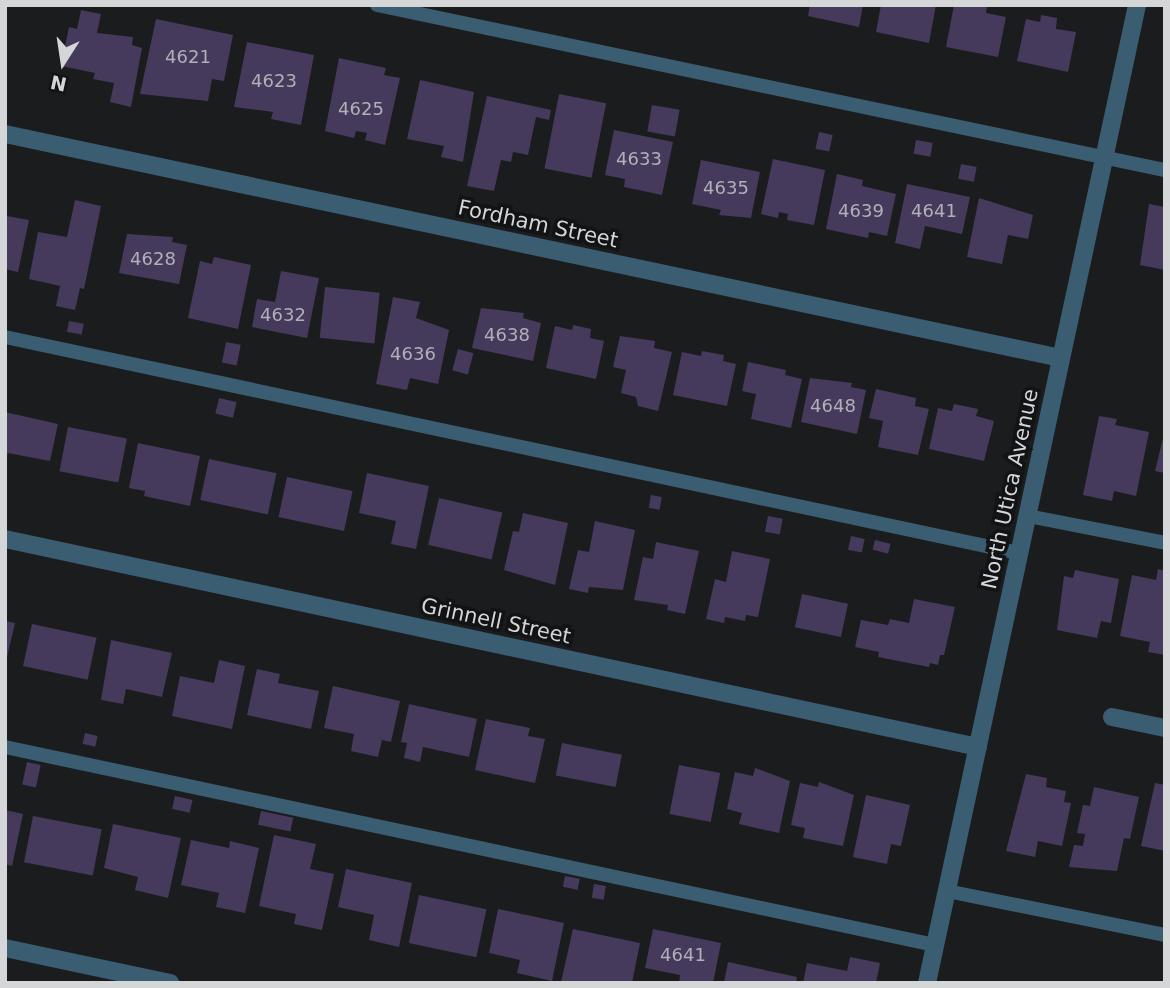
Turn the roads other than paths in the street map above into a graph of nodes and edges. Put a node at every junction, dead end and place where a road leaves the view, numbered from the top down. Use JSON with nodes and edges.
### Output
{"nodes":[{"id":1,"x":377,"y":5,"type":"edge"},
{"id":2,"x":1137,"y":5,"type":"edge"},
{"id":3,"x":5,"y":134,"type":"edge"},
{"id":4,"x":1104,"y":158,"type":"junction"},
{"id":5,"x":1165,"y":170,"type":"edge"},
{"id":6,"x":5,"y":337,"type":"edge"},
{"id":7,"x":1061,"y":358,"type":"junction"},
{"id":8,"x":1028,"y":516,"type":"junction"},
{"id":9,"x":5,"y":539,"type":"edge"},
{"id":10,"x":1165,"y":543,"type":"edge"},
{"id":11,"x":1019,"y":553,"type":"junction"},
{"id":12,"x":1112,"y":717,"type":"dead end"},
{"id":13,"x":1165,"y":728,"type":"edge"},
{"id":14,"x":5,"y":747,"type":"edge"},
{"id":15,"x":978,"y":747,"type":"junction"},
{"id":16,"x":947,"y":891,"type":"junction"},
{"id":17,"x":1165,"y":936,"type":"edge"},
{"id":18,"x":935,"y":945,"type":"junction"},
{"id":19,"x":5,"y":948,"type":"edge"},
{"id":20,"x":170,"y":983,"type":"edge"},
{"id":21,"x":927,"y":983,"type":"edge"}],
"edges":[{"from":1,"to":4,"type":"lane"},
{"from":2,"to":4,"type":"street","name":"North Utica Avenue"},
{"from":3,"to":7,"type":"street","name":"Fordham Street"},
{"from":4,"to":5,"type":"lane"},
{"from":4,"to":7,"type":"street","name":"North Utica Avenue"},
{"from":6,"to":11,"type":"lane"},
{"from":7,"to":8,"type":"street","name":"North Utica Avenue"},
{"from":8,"to":10,"type":"lane"},
{"from":8,"to":11,"type":"street","name":"North Utica Avenue"},
{"from":9,"to":15,"type":"street","name":"Grinnell Street"},
{"from":11,"to":15,"type":"street","name":"North Utica Avenue"},
{"from":12,"to":13,"type":"street"},
{"from":14,"to":18,"type":"lane"},
{"from":15,"to":16,"type":"street","name":"North Utica Avenue"},
{"from":16,"to":17,"type":"lane"},
{"from":16,"to":18,"type":"street","name":"North Utica Avenue"},
{"from":18,"to":21,"type":"street","name":"North Utica Avenue"},
{"from":19,"to":20,"type":"street"}]}
